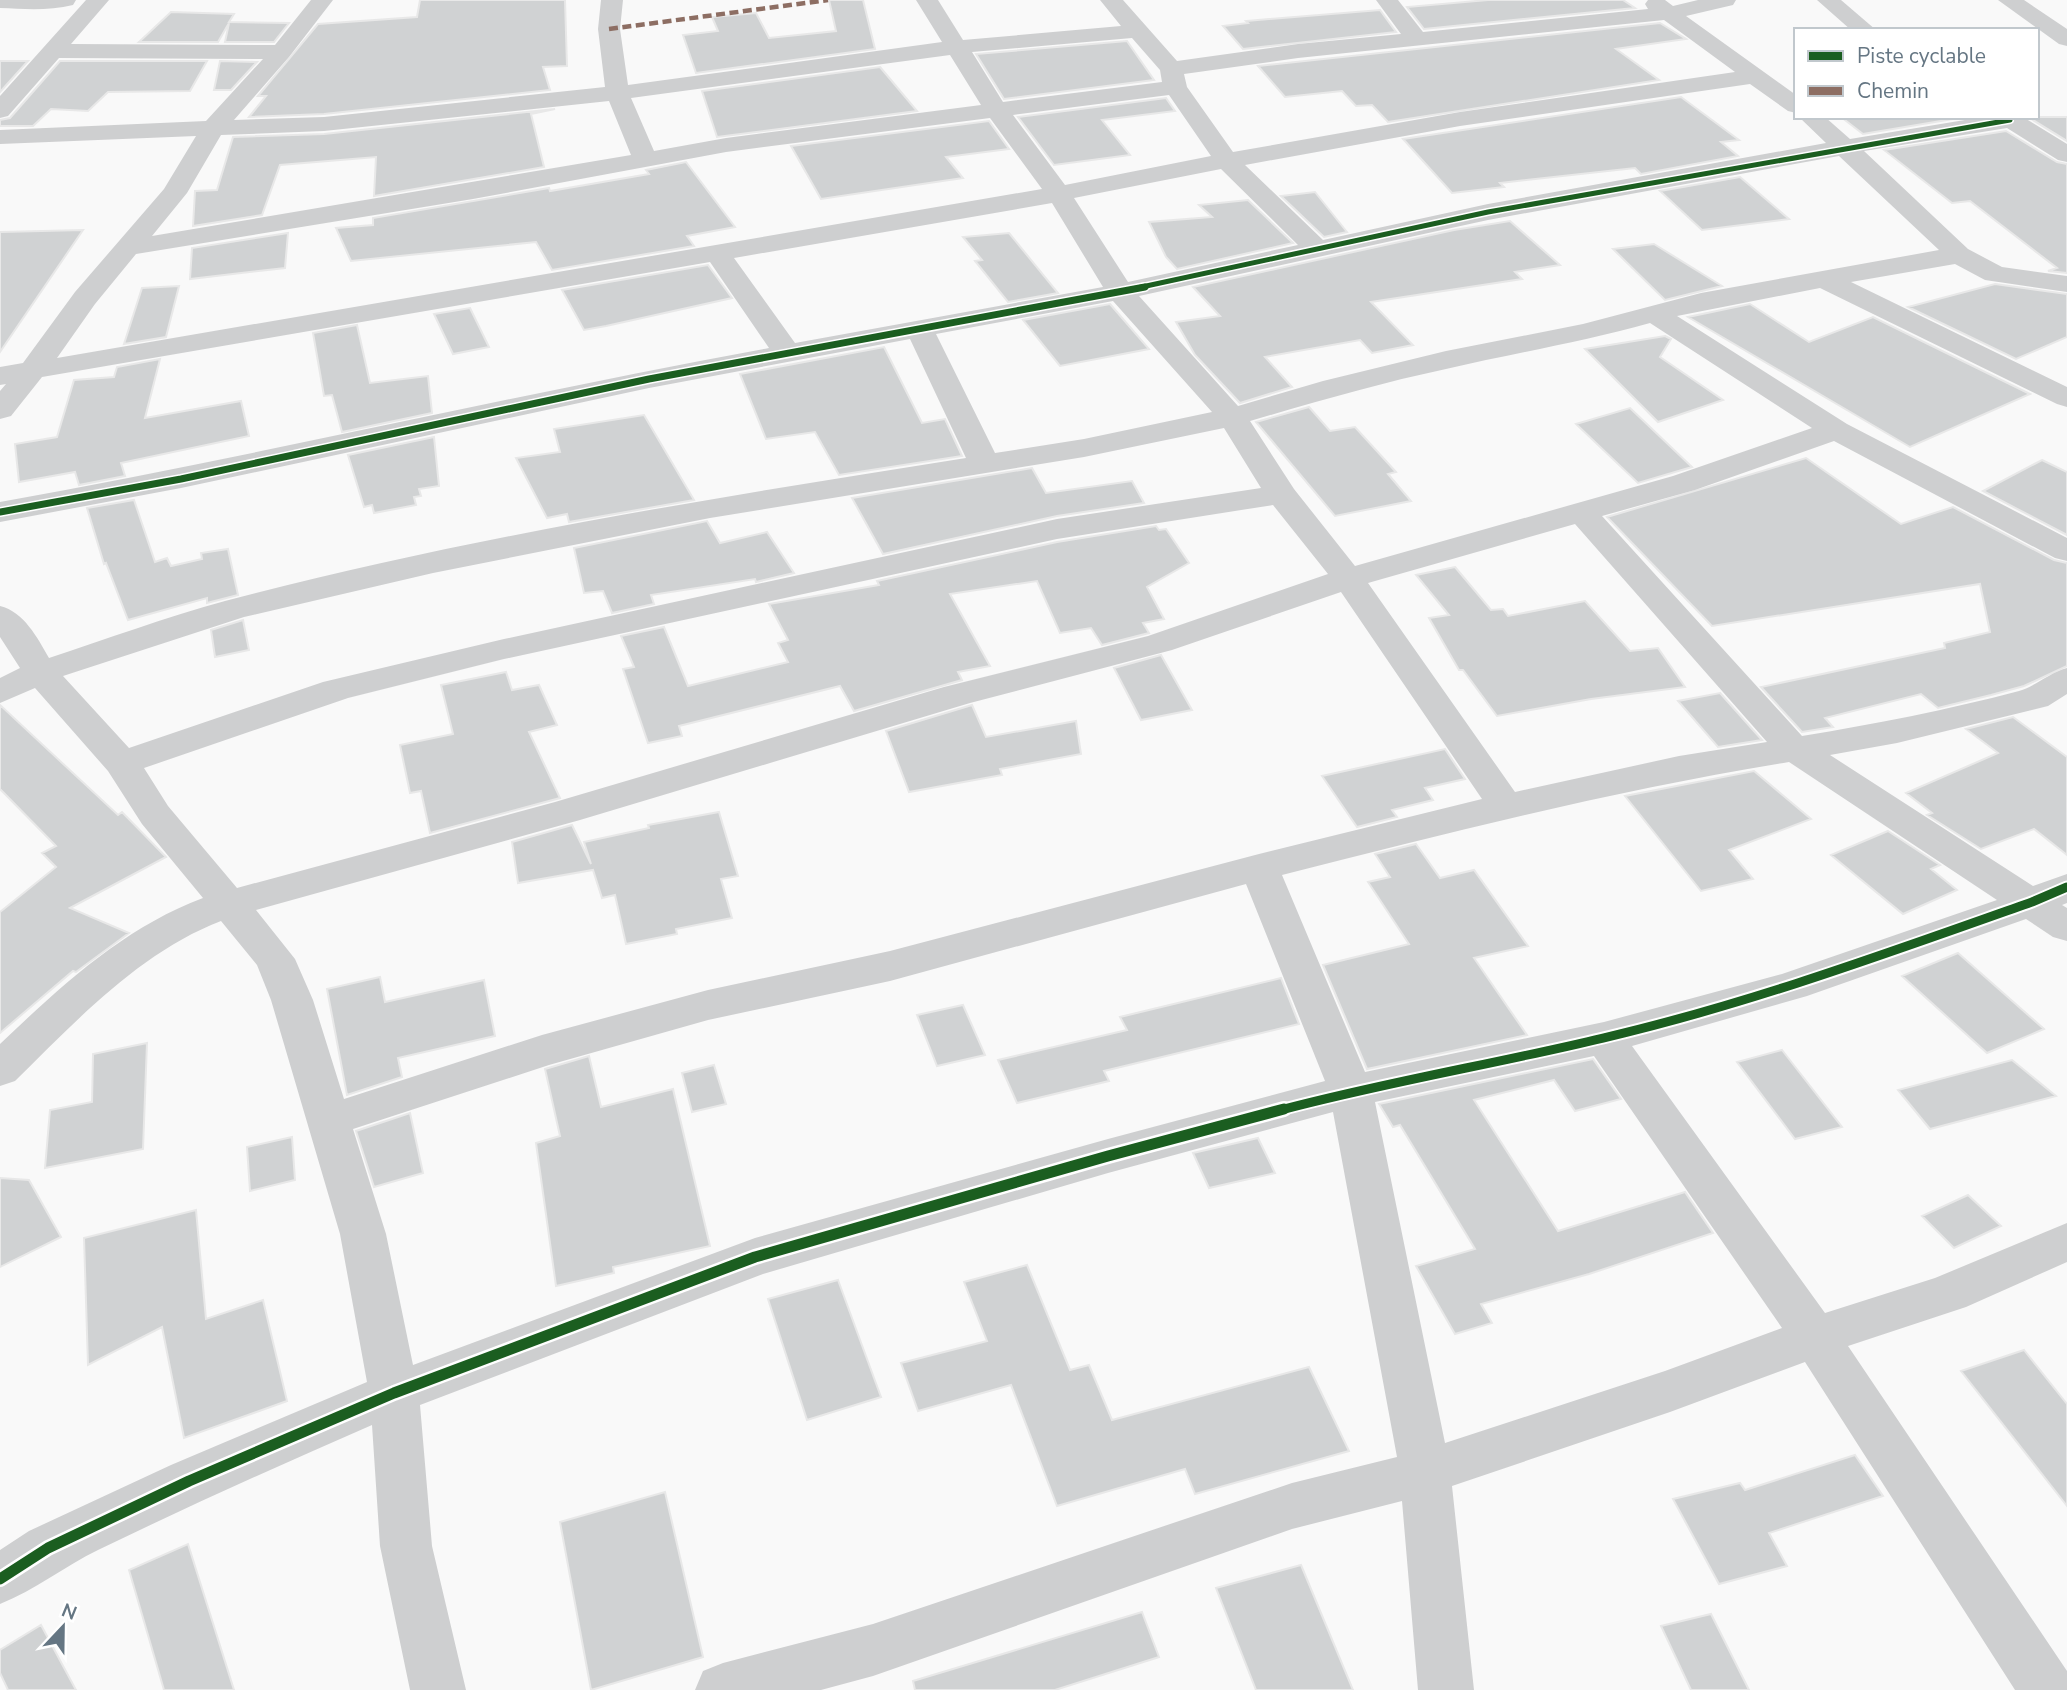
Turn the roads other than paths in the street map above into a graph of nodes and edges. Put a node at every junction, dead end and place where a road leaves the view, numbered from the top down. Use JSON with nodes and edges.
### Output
{"nodes":[{"id":1,"x":65,"y":0,"type":"edge"},
{"id":2,"x":98,"y":0,"type":"edge"},
{"id":3,"x":323,"y":0,"type":"edge"},
{"id":4,"x":612,"y":0,"type":"edge"},
{"id":5,"x":927,"y":0,"type":"edge"},
{"id":6,"x":1111,"y":0,"type":"edge"},
{"id":7,"x":1387,"y":0,"type":"edge"},
{"id":8,"x":1650,"y":0,"type":"edge"},
{"id":9,"x":1725,"y":0,"type":"edge"},
{"id":10,"x":1828,"y":0,"type":"edge"},
{"id":11,"x":2009,"y":0,"type":"edge"},
{"id":12,"x":0,"y":1,"type":"edge"},
{"id":13,"x":1671,"y":13,"type":"junction"},
{"id":14,"x":1863,"y":28,"type":"edge"},
{"id":15,"x":1138,"y":32,"type":"junction"},
{"id":16,"x":1416,"y":38,"type":"junction"},
{"id":17,"x":2067,"y":39,"type":"edge"},
{"id":18,"x":956,"y":47,"type":"junction"},
{"id":19,"x":53,"y":51,"type":"junction"},
{"id":20,"x":281,"y":52,"type":"junction"},
{"id":21,"x":1755,"y":76,"type":"junction"},
{"id":22,"x":1173,"y":78,"type":"junction"},
{"id":23,"x":8,"y":92,"type":"edge"},
{"id":24,"x":617,"y":93,"type":"junction"},
{"id":25,"x":1794,"y":105,"type":"edge"},
{"id":26,"x":996,"y":109,"type":"junction"},
{"id":27,"x":0,"y":111,"type":"edge"},
{"id":28,"x":1813,"y":119,"type":"edge"},
{"id":29,"x":2008,"y":119,"type":"edge"},
{"id":30,"x":212,"y":130,"type":"junction"},
{"id":31,"x":0,"y":137,"type":"edge"},
{"id":32,"x":1846,"y":147,"type":"junction"},
{"id":33,"x":2067,"y":155,"type":"edge"},
{"id":34,"x":645,"y":159,"type":"junction"},
{"id":35,"x":1228,"y":162,"type":"junction"},
{"id":36,"x":1059,"y":194,"type":"junction"},
{"id":37,"x":126,"y":248,"type":"junction"},
{"id":38,"x":1317,"y":249,"type":"junction"},
{"id":39,"x":717,"y":252,"type":"junction"},
{"id":40,"x":1959,"y":255,"type":"junction"},
{"id":41,"x":1821,"y":278,"type":"junction"},
{"id":42,"x":2067,"y":284,"type":"edge"},
{"id":43,"x":1120,"y":292,"type":"junction"},
{"id":44,"x":1653,"y":313,"type":"junction"},
{"id":45,"x":919,"y":329,"type":"junction"},
{"id":46,"x":788,"y":353,"type":"junction"},
{"id":47,"x":34,"y":369,"type":"junction"},
{"id":48,"x":0,"y":376,"type":"edge"},
{"id":49,"x":2067,"y":398,"type":"edge"},
{"id":50,"x":0,"y":410,"type":"edge"},
{"id":51,"x":1232,"y":417,"type":"junction"},
{"id":52,"x":1836,"y":430,"type":"junction"},
{"id":53,"x":985,"y":465,"type":"junction"},
{"id":54,"x":1281,"y":494,"type":"junction"},
{"id":55,"x":0,"y":512,"type":"edge"},
{"id":56,"x":1583,"y":514,"type":"junction"},
{"id":57,"x":2067,"y":551,"type":"edge"},
{"id":58,"x":1349,"y":578,"type":"junction"},
{"id":59,"x":0,"y":616,"type":"edge"},
{"id":60,"x":40,"y":672,"type":"junction"},
{"id":61,"x":0,"y":692,"type":"edge"},
{"id":62,"x":2056,"y":697,"type":"edge"},
{"id":63,"x":1792,"y":747,"type":"junction"},
{"id":64,"x":122,"y":763,"type":"junction"},
{"id":65,"x":1506,"y":806,"type":"junction"},
{"id":66,"x":1259,"y":867,"type":"junction"},
{"id":67,"x":227,"y":904,"type":"junction"},
{"id":68,"x":2055,"y":906,"type":"edge"},
{"id":69,"x":1604,"y":1038,"type":"junction"},
{"id":70,"x":0,"y":1070,"type":"edge"},
{"id":71,"x":1351,"y":1091,"type":"junction"},
{"id":72,"x":330,"y":1120,"type":"junction"},
{"id":73,"x":2067,"y":1242,"type":"edge"},
{"id":74,"x":1815,"y":1337,"type":"junction"},
{"id":75,"x":394,"y":1393,"type":"junction"},
{"id":76,"x":1425,"y":1472,"type":"junction"},
{"id":77,"x":0,"y":1579,"type":"edge"},
{"id":78,"x":438,"y":1690,"type":"edge"},
{"id":79,"x":723,"y":1690,"type":"edge"},
{"id":80,"x":1446,"y":1690,"type":"edge"},
{"id":81,"x":2047,"y":1690,"type":"edge"}],
"edges":[{"from":1,"to":12,"type":"street"},
{"from":2,"to":19,"type":"street"},
{"from":3,"to":20,"type":"street"},
{"from":4,"to":24,"type":"street"},
{"from":5,"to":18,"type":"street"},
{"from":6,"to":15,"type":"street"},
{"from":7,"to":16,"type":"street"},
{"from":8,"to":13,"type":"street"},
{"from":9,"to":13,"type":"street"},
{"from":10,"to":14,"type":"street"},
{"from":11,"to":17,"type":"street"},
{"from":13,"to":16,"type":"street"},
{"from":13,"to":21,"type":"street"},
{"from":15,"to":18,"type":"street"},
{"from":15,"to":22,"type":"street"},
{"from":16,"to":22,"type":"street"},
{"from":18,"to":24,"type":"street"},
{"from":18,"to":26,"type":"street"},
{"from":19,"to":20,"type":"street"},
{"from":19,"to":23,"type":"street"},
{"from":20,"to":30,"type":"street"},
{"from":21,"to":25,"type":"street"},
{"from":21,"to":35,"type":"street"},
{"from":22,"to":26,"type":"street"},
{"from":22,"to":35,"type":"street"},
{"from":23,"to":27,"type":"street"},
{"from":24,"to":30,"type":"street"},
{"from":24,"to":34,"type":"street"},
{"from":26,"to":34,"type":"street"},
{"from":26,"to":36,"type":"street"},
{"from":28,"to":32,"type":"street"},
{"from":29,"to":32,"type":"street"},
{"from":29,"to":33,"type":"street"},
{"from":30,"to":31,"type":"street"},
{"from":30,"to":37,"type":"street"},
{"from":32,"to":38,"type":"street"},
{"from":32,"to":40,"type":"street"},
{"from":34,"to":37,"type":"street"},
{"from":35,"to":36,"type":"street"},
{"from":35,"to":38,"type":"street"},
{"from":36,"to":39,"type":"street"},
{"from":36,"to":43,"type":"street"},
{"from":37,"to":47,"type":"street"},
{"from":38,"to":43,"type":"street"},
{"from":39,"to":46,"type":"street"},
{"from":39,"to":47,"type":"street"},
{"from":40,"to":41,"type":"street"},
{"from":40,"to":42,"type":"street"},
{"from":41,"to":44,"type":"street"},
{"from":41,"to":49,"type":"street"},
{"from":43,"to":45,"type":"street"},
{"from":43,"to":51,"type":"street"},
{"from":44,"to":51,"type":"street"},
{"from":44,"to":52,"type":"street"},
{"from":45,"to":46,"type":"street"},
{"from":45,"to":53,"type":"street"},
{"from":46,"to":55,"type":"street"},
{"from":47,"to":48,"type":"street"},
{"from":47,"to":50,"type":"street"},
{"from":51,"to":53,"type":"street"},
{"from":51,"to":54,"type":"street"},
{"from":52,"to":56,"type":"street"},
{"from":52,"to":57,"type":"street"},
{"from":53,"to":60,"type":"street"},
{"from":54,"to":58,"type":"street"},
{"from":54,"to":64,"type":"street"},
{"from":56,"to":58,"type":"street"},
{"from":56,"to":63,"type":"street"},
{"from":58,"to":65,"type":"street"},
{"from":58,"to":67,"type":"street"},
{"from":59,"to":60,"type":"street"},
{"from":60,"to":61,"type":"street"},
{"from":60,"to":64,"type":"street"},
{"from":62,"to":63,"type":"street"},
{"from":63,"to":65,"type":"street"},
{"from":63,"to":68,"type":"street"},
{"from":64,"to":67,"type":"street"},
{"from":65,"to":66,"type":"street"},
{"from":66,"to":71,"type":"street"},
{"from":66,"to":72,"type":"street"},
{"from":67,"to":70,"type":"street"},
{"from":67,"to":72,"type":"street"},
{"from":68,"to":69,"type":"street"},
{"from":69,"to":71,"type":"street"},
{"from":69,"to":74,"type":"street"},
{"from":71,"to":75,"type":"street"},
{"from":71,"to":76,"type":"street"},
{"from":72,"to":75,"type":"street"},
{"from":73,"to":74,"type":"street"},
{"from":74,"to":76,"type":"street"},
{"from":74,"to":81,"type":"street"},
{"from":75,"to":77,"type":"street"},
{"from":75,"to":78,"type":"street"},
{"from":76,"to":79,"type":"street"},
{"from":76,"to":80,"type":"street"}]}
